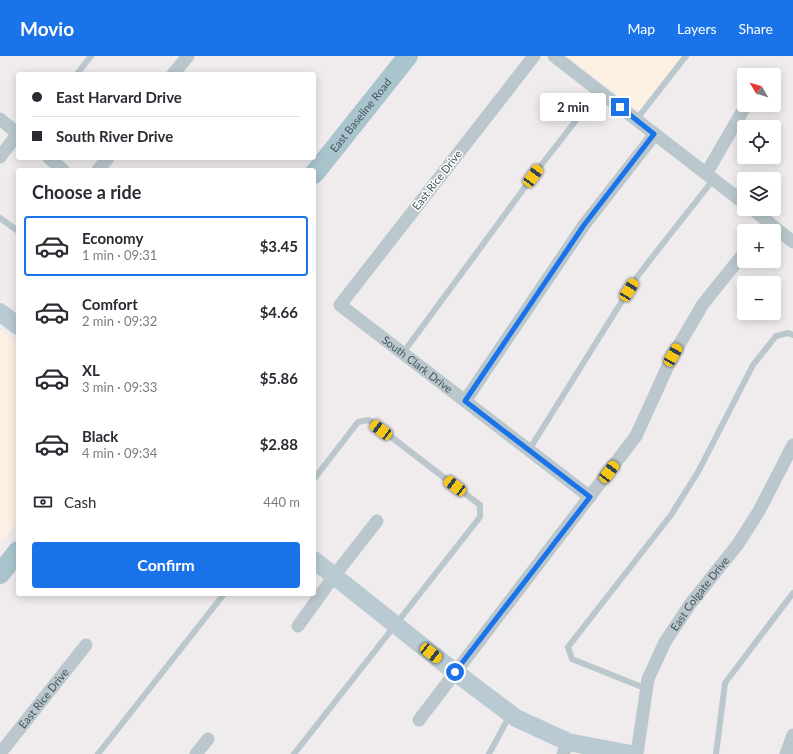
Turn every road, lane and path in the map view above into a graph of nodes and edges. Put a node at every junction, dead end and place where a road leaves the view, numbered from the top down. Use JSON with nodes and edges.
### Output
{"nodes":[{"id":1,"x":91,"y":56,"type":"edge"},
{"id":2,"x":188,"y":56,"type":"edge"},
{"id":3,"x":408,"y":56,"type":"edge"},
{"id":4,"x":534,"y":56,"type":"edge"},
{"id":5,"x":554,"y":56,"type":"edge"},
{"id":6,"x":686,"y":56,"type":"edge"},
{"id":7,"x":79,"y":72,"type":"edge"},
{"id":8,"x":179,"y":72,"type":"edge"},
{"id":9,"x":599,"y":91,"type":"junction"},
{"id":10,"x":743,"y":112,"type":"edge"},
{"id":11,"x":0,"y":119,"type":"edge"},
{"id":12,"x":636,"y":120,"type":"junction"},
{"id":13,"x":16,"y":132,"type":"edge"},
{"id":14,"x":654,"y":134,"type":"junction"},
{"id":15,"x":16,"y":136,"type":"edge"},
{"id":16,"x":0,"y":156,"type":"edge"},
{"id":17,"x":51,"y":160,"type":"edge"},
{"id":18,"x":106,"y":160,"type":"edge"},
{"id":19,"x":61,"y":168,"type":"edge"},
{"id":20,"x":100,"y":168,"type":"edge"},
{"id":21,"x":316,"y":171,"type":"edge"},
{"id":22,"x":710,"y":177,"type":"junction"},
{"id":23,"x":737,"y":198,"type":"edge"},
{"id":24,"x":757,"y":216,"type":"edge"},
{"id":25,"x":0,"y":218,"type":"edge"},
{"id":26,"x":763,"y":224,"type":"edge"},
{"id":27,"x":16,"y":230,"type":"edge"},
{"id":28,"x":781,"y":235,"type":"edge"},
{"id":29,"x":793,"y":242,"type":"edge"},
{"id":30,"x":737,"y":262,"type":"edge"},
{"id":31,"x":340,"y":305,"type":"joint"},
{"id":32,"x":0,"y":312,"type":"edge"},
{"id":33,"x":16,"y":324,"type":"edge"},
{"id":34,"x":793,"y":335,"type":"edge"},
{"id":35,"x":403,"y":353,"type":"junction"},
{"id":36,"x":465,"y":401,"type":"junction"},
{"id":37,"x":793,"y":445,"type":"edge"},
{"id":38,"x":529,"y":450,"type":"junction"},
{"id":39,"x":316,"y":475,"type":"edge"},
{"id":40,"x":590,"y":497,"type":"junction"},
{"id":41,"x":377,"y":521,"type":"dead end"},
{"id":42,"x":16,"y":554,"type":"edge"},
{"id":43,"x":316,"y":562,"type":"edge"},
{"id":44,"x":0,"y":574,"type":"edge"},
{"id":45,"x":334,"y":576,"type":"junction"},
{"id":46,"x":793,"y":593,"type":"edge"},
{"id":47,"x":222,"y":596,"type":"edge"},
{"id":48,"x":396,"y":625,"type":"junction"},
{"id":49,"x":298,"y":626,"type":"dead end"},
{"id":50,"x":86,"y":645,"type":"dead end"},
{"id":51,"x":455,"y":672,"type":"junction"},
{"id":52,"x":647,"y":689,"type":"junction"},
{"id":53,"x":511,"y":714,"type":"junction"},
{"id":54,"x":419,"y":720,"type":"dead end"},
{"id":55,"x":793,"y":735,"type":"edge"},
{"id":56,"x":208,"y":739,"type":"dead end"},
{"id":57,"x":565,"y":748,"type":"edge"},
{"id":58,"x":2,"y":752,"type":"edge"},
{"id":59,"x":98,"y":754,"type":"edge"},
{"id":60,"x":196,"y":754,"type":"edge"},
{"id":61,"x":294,"y":754,"type":"edge"},
{"id":62,"x":489,"y":754,"type":"edge"},
{"id":63,"x":631,"y":754,"type":"edge"},
{"id":64,"x":637,"y":754,"type":"edge"},
{"id":65,"x":716,"y":754,"type":"edge"},
{"id":66,"x":786,"y":754,"type":"edge"}],
"edges":[{"from":1,"to":7,"type":"lane"},
{"from":2,"to":8,"type":"street"},
{"from":3,"to":21,"type":"main road","name":"East Baseline Road"},
{"from":4,"to":31,"type":"street","name":"East Rice Drive"},
{"from":5,"to":9,"type":"street"},
{"from":6,"to":12,"type":"lane"},
{"from":9,"to":12,"type":"street"},
{"from":9,"to":35,"type":"lane"},
{"from":10,"to":22,"type":"street"},
{"from":11,"to":13,"type":"street"},
{"from":12,"to":14,"type":"street"},
{"from":14,"to":22,"type":"street"},
{"from":14,"to":36,"type":"street"},
{"from":15,"to":16,"type":"street"},
{"from":17,"to":19,"type":"street"},
{"from":18,"to":20,"type":"street"},
{"from":22,"to":23,"type":"street"},
{"from":22,"to":38,"type":"lane"},
{"from":24,"to":26,"type":"street"},
{"from":25,"to":27,"type":"lane"},
{"from":28,"to":29,"type":"street"},
{"from":30,"to":40,"type":"street"},
{"from":31,"to":35,"type":"street","name":"South Clark Drive"},
{"from":32,"to":33,"type":"street"},
{"from":34,"to":52,"type":"lane"},
{"from":35,"to":36,"type":"street","name":"South Clark Drive"},
{"from":36,"to":38,"type":"street","name":"South Clark Drive"},
{"from":37,"to":52,"type":"street","name":"East Colgate Drive"},
{"from":38,"to":40,"type":"street","name":"South Clark Drive"},
{"from":39,"to":48,"type":"lane"},
{"from":40,"to":51,"type":"street"},
{"from":41,"to":45,"type":"street"},
{"from":42,"to":44,"type":"main road"},
{"from":43,"to":45,"type":"street"},
{"from":45,"to":48,"type":"street"},
{"from":45,"to":49,"type":"street"},
{"from":46,"to":65,"type":"lane"},
{"from":47,"to":59,"type":"lane"},
{"from":48,"to":51,"type":"street"},
{"from":48,"to":61,"type":"lane"},
{"from":50,"to":58,"type":"street","name":"East Rice Drive"},
{"from":51,"to":53,"type":"street"},
{"from":51,"to":54,"type":"street"},
{"from":52,"to":64,"type":"street","name":"East Colgate Drive"},
{"from":53,"to":57,"type":"street"},
{"from":53,"to":62,"type":"lane"},
{"from":55,"to":66,"type":"street"},
{"from":56,"to":60,"type":"street"},
{"from":57,"to":63,"type":"street"}]}
